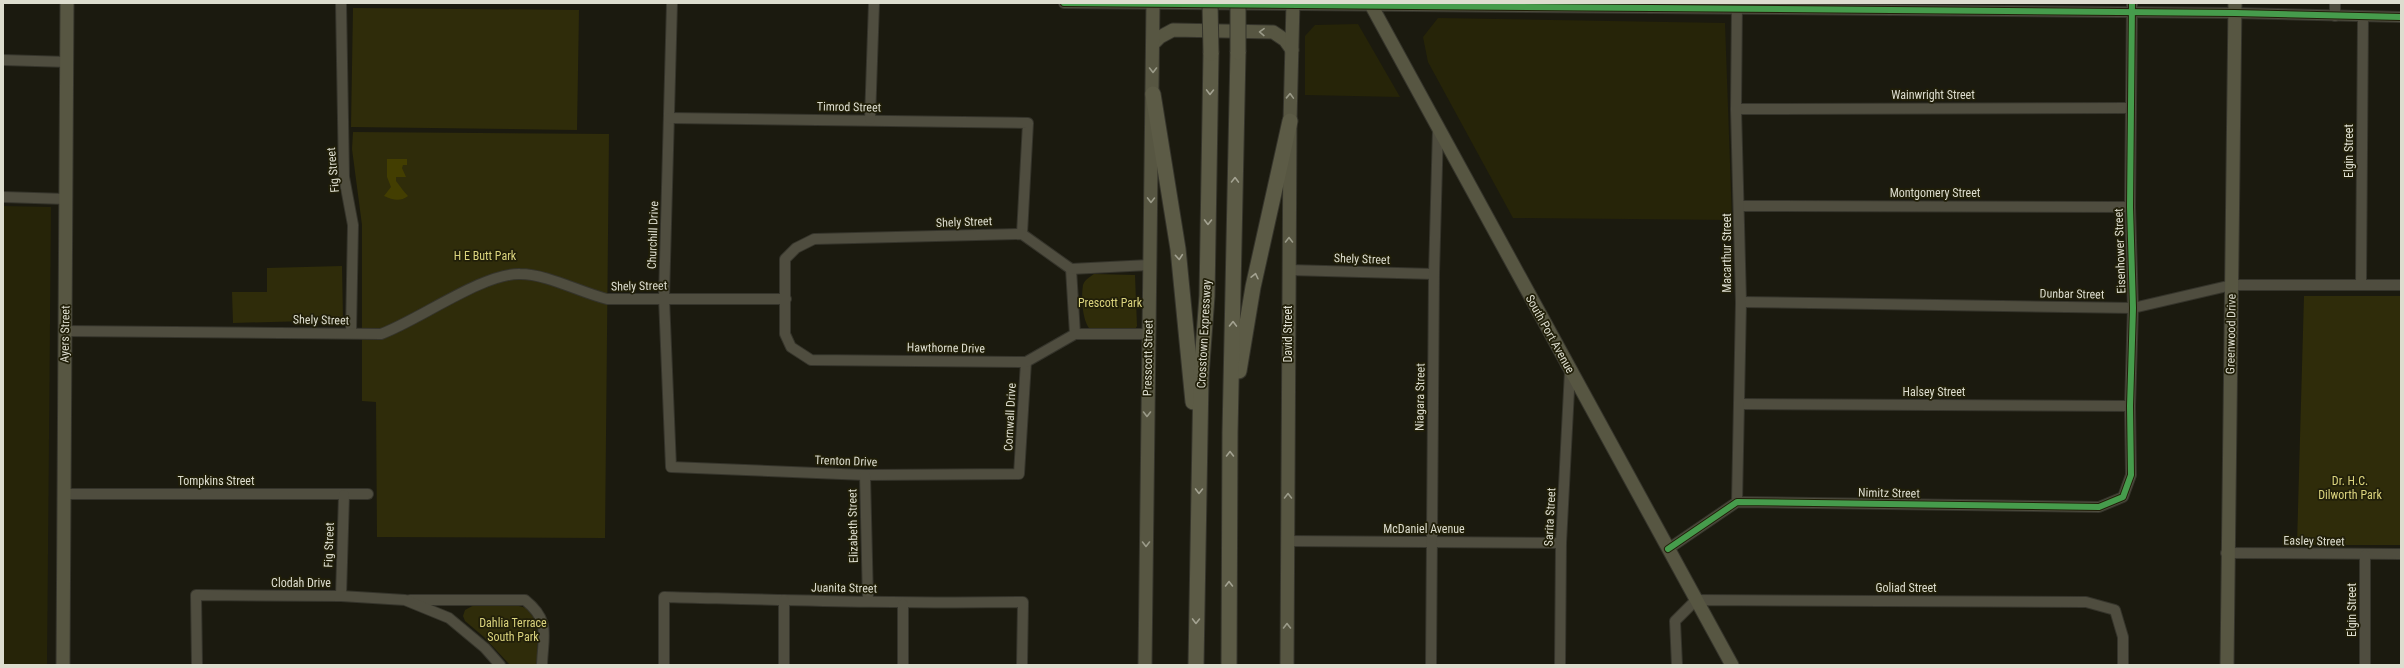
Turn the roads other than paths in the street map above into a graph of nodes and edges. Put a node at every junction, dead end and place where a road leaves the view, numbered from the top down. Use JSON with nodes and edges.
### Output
{"nodes":[{"id":1,"x":67,"y":3,"type":"edge"},
{"id":2,"x":341,"y":3,"type":"edge"},
{"id":3,"x":672,"y":3,"type":"edge"},
{"id":4,"x":874,"y":3,"type":"edge"},
{"id":5,"x":1064,"y":3,"type":"edge"},
{"id":6,"x":1210,"y":3,"type":"edge"},
{"id":7,"x":1238,"y":3,"type":"edge"},
{"id":8,"x":2335,"y":3,"type":"edge"},
{"id":9,"x":1152,"y":4,"type":"edge"},
{"id":10,"x":1293,"y":4,"type":"edge"},
{"id":11,"x":1370,"y":4,"type":"edge"},
{"id":12,"x":1645,"y":6,"type":"edge"},
{"id":13,"x":1737,"y":6,"type":"edge"},
{"id":14,"x":2131,"y":8,"type":"edge"},
{"id":15,"x":2235,"y":8,"type":"edge"},
{"id":16,"x":2335,"y":16,"type":"junction"},
{"id":17,"x":2363,"y":17,"type":"junction"},
{"id":18,"x":2401,"y":17,"type":"edge"},
{"id":19,"x":1153,"y":44,"type":"junction"},
{"id":20,"x":1292,"y":50,"type":"junction"},
{"id":21,"x":3,"y":60,"type":"edge"},
{"id":22,"x":68,"y":62,"type":"junction"},
{"id":23,"x":1153,"y":94,"type":"junction"},
{"id":24,"x":1736,"y":108,"type":"junction"},
{"id":25,"x":2131,"y":108,"type":"junction"},
{"id":26,"x":669,"y":118,"type":"junction"},
{"id":27,"x":870,"y":120,"type":"junction"},
{"id":28,"x":1290,"y":121,"type":"junction"},
{"id":29,"x":1438,"y":129,"type":"junction"},
{"id":30,"x":3,"y":197,"type":"edge"},
{"id":31,"x":66,"y":199,"type":"junction"},
{"id":32,"x":1740,"y":206,"type":"junction"},
{"id":33,"x":2130,"y":207,"type":"junction"},
{"id":34,"x":1022,"y":234,"type":"junction"},
{"id":35,"x":1149,"y":265,"type":"junction"},
{"id":36,"x":1071,"y":269,"type":"junction"},
{"id":37,"x":1289,"y":270,"type":"junction"},
{"id":38,"x":1434,"y":274,"type":"junction"},
{"id":39,"x":2232,"y":285,"type":"junction"},
{"id":40,"x":2361,"y":285,"type":"junction"},
{"id":41,"x":2401,"y":285,"type":"edge"},
{"id":42,"x":664,"y":298,"type":"junction"},
{"id":43,"x":786,"y":299,"type":"junction"},
{"id":44,"x":1741,"y":302,"type":"junction"},
{"id":45,"x":2133,"y":308,"type":"junction"},
{"id":46,"x":65,"y":331,"type":"junction"},
{"id":47,"x":351,"y":334,"type":"junction"},
{"id":48,"x":1074,"y":334,"type":"junction"},
{"id":49,"x":1148,"y":334,"type":"junction"},
{"id":50,"x":1026,"y":362,"type":"junction"},
{"id":51,"x":1570,"y":371,"type":"junction"},
{"id":52,"x":1739,"y":404,"type":"junction"},
{"id":53,"x":2130,"y":406,"type":"junction"},
{"id":54,"x":1231,"y":425,"type":"junction"},
{"id":55,"x":672,"y":467,"type":"joint"},
{"id":56,"x":1199,"y":472,"type":"junction"},
{"id":57,"x":1019,"y":474,"type":"joint"},
{"id":58,"x":865,"y":475,"type":"junction"},
{"id":59,"x":64,"y":494,"type":"junction"},
{"id":60,"x":344,"y":494,"type":"junction"},
{"id":61,"x":368,"y":494,"type":"dead end"},
{"id":62,"x":2123,"y":498,"type":"joint"},
{"id":63,"x":1737,"y":502,"type":"junction"},
{"id":64,"x":1287,"y":541,"type":"junction"},
{"id":65,"x":1431,"y":542,"type":"junction"},
{"id":66,"x":1561,"y":543,"type":"junction"},
{"id":67,"x":1668,"y":549,"type":"junction"},
{"id":68,"x":2226,"y":553,"type":"junction"},
{"id":69,"x":2401,"y":554,"type":"edge"},
{"id":70,"x":2365,"y":555,"type":"junction"},
{"id":71,"x":340,"y":596,"type":"junction"},
{"id":72,"x":405,"y":600,"type":"junction"},
{"id":73,"x":784,"y":600,"type":"junction"},
{"id":74,"x":1696,"y":600,"type":"junction"},
{"id":75,"x":868,"y":601,"type":"junction"},
{"id":76,"x":903,"y":604,"type":"junction"},
{"id":77,"x":1195,"y":649,"type":"junction"},
{"id":78,"x":63,"y":665,"type":"edge"},
{"id":79,"x":197,"y":665,"type":"edge"},
{"id":80,"x":500,"y":665,"type":"edge"},
{"id":81,"x":542,"y":665,"type":"edge"},
{"id":82,"x":664,"y":665,"type":"edge"},
{"id":83,"x":784,"y":665,"type":"edge"},
{"id":84,"x":903,"y":665,"type":"edge"},
{"id":85,"x":1022,"y":665,"type":"edge"},
{"id":86,"x":1146,"y":665,"type":"edge"},
{"id":87,"x":1193,"y":665,"type":"edge"},
{"id":88,"x":1196,"y":665,"type":"edge"},
{"id":89,"x":1229,"y":665,"type":"edge"},
{"id":90,"x":1287,"y":665,"type":"edge"},
{"id":91,"x":1431,"y":665,"type":"edge"},
{"id":92,"x":1560,"y":665,"type":"edge"},
{"id":93,"x":1677,"y":665,"type":"edge"},
{"id":94,"x":1732,"y":665,"type":"edge"},
{"id":95,"x":2123,"y":665,"type":"edge"},
{"id":96,"x":2227,"y":665,"type":"edge"},
{"id":97,"x":2365,"y":665,"type":"edge"}],
"edges":[{"from":1,"to":22,"type":"main road","name":"Ayers Street"},
{"from":2,"to":47,"type":"street","name":"Fig Street"},
{"from":3,"to":26,"type":"street","name":"Churchill Drive"},
{"from":4,"to":27,"type":"street"},
{"from":5,"to":9,"type":"street"},
{"from":6,"to":56,"type":"highway","name":"Crosstown Expressway","one_way":true,"bridge":true},
{"from":54,"to":7,"type":"highway","one_way":true,"bridge":true},
{"from":8,"to":16,"type":"street"},
{"from":9,"to":10,"type":"street"},
{"from":9,"to":19,"type":"main road","name":"Presscott Street"},
{"from":10,"to":11,"type":"street"},
{"from":10,"to":20,"type":"main road","name":"David Street"},
{"from":11,"to":12,"type":"street"},
{"from":11,"to":29,"type":"main road","name":"South Port Avenue"},
{"from":12,"to":13,"type":"street"},
{"from":13,"to":14,"type":"street"},
{"from":13,"to":24,"type":"street","name":"Macarthur Street"},
{"from":14,"to":15,"type":"street"},
{"from":14,"to":25,"type":"street","name":"Eisenhower Street"},
{"from":15,"to":16,"type":"street"},
{"from":15,"to":39,"type":"main road","name":"Greenwood Drive"},
{"from":16,"to":17,"type":"street"},
{"from":17,"to":18,"type":"street"},
{"from":17,"to":40,"type":"street","name":"Elgin Street"},
{"from":20,"to":19,"type":"main road","one_way":true},
{"from":19,"to":23,"type":"main road","name":"Presscott Street","one_way":true},
{"from":28,"to":20,"type":"main road","name":"David Street","one_way":true},
{"from":21,"to":22,"type":"street"},
{"from":22,"to":31,"type":"main road","name":"Ayers Street"},
{"from":23,"to":35,"type":"main road","name":"Presscott Street","one_way":true},
{"from":23,"to":56,"type":"highway","one_way":true},
{"from":24,"to":25,"type":"street","name":"Wainwright Street"},
{"from":24,"to":32,"type":"street","name":"Macarthur Street"},
{"from":25,"to":33,"type":"street","name":"Eisenhower Street"},
{"from":26,"to":27,"type":"street","name":"Timrod Street"},
{"from":26,"to":42,"type":"street","name":"Churchill Drive"},
{"from":27,"to":34,"type":"street","name":"Timrod Street"},
{"from":37,"to":28,"type":"main road","name":"David Street","one_way":true},
{"from":54,"to":28,"type":"highway","one_way":true},
{"from":29,"to":38,"type":"street","name":"Niagara Street"},
{"from":29,"to":51,"type":"main road","name":"South Port Avenue"},
{"from":30,"to":31,"type":"street"},
{"from":31,"to":46,"type":"main road","name":"Ayers Street"},
{"from":32,"to":33,"type":"street","name":"Montgomery Street"},
{"from":32,"to":44,"type":"street","name":"Macarthur Street"},
{"from":33,"to":45,"type":"street","name":"Eisenhower Street"},
{"from":34,"to":36,"type":"street"},
{"from":34,"to":43,"type":"street","name":"Shely Street"},
{"from":35,"to":36,"type":"street"},
{"from":35,"to":49,"type":"main road","name":"Presscott Street"},
{"from":36,"to":48,"type":"street"},
{"from":37,"to":38,"type":"street","name":"Shely Street"},
{"from":64,"to":37,"type":"main road","name":"David Street","one_way":true},
{"from":38,"to":65,"type":"street","name":"Niagara Street"},
{"from":39,"to":40,"type":"street","name":"Dunbar Street"},
{"from":39,"to":45,"type":"street","name":"Dunbar Street"},
{"from":39,"to":68,"type":"main road","name":"Greenwood Drive"},
{"from":40,"to":41,"type":"street","name":"Dunbar Street"},
{"from":42,"to":43,"type":"street","name":"Shely Street"},
{"from":42,"to":47,"type":"street","name":"Shely Street"},
{"from":42,"to":55,"type":"street","name":"Churchill Drive"},
{"from":43,"to":50,"type":"street","name":"Hawthorne Drive"},
{"from":44,"to":45,"type":"street","name":"Dunbar Street"},
{"from":44,"to":52,"type":"street","name":"Macarthur Street"},
{"from":45,"to":53,"type":"street","name":"Eisenhower Street"},
{"from":46,"to":47,"type":"street","name":"Shely Street"},
{"from":46,"to":59,"type":"main road","name":"Ayers Street"},
{"from":48,"to":49,"type":"street"},
{"from":48,"to":50,"type":"street"},
{"from":49,"to":86,"type":"main road","name":"Presscott Street","one_way":true},
{"from":50,"to":57,"type":"street","name":"Cornwall Drive"},
{"from":51,"to":66,"type":"street","name":"Sarita Street"},
{"from":51,"to":67,"type":"main road","name":"South Port Avenue"},
{"from":52,"to":53,"type":"street","name":"Halsey Street"},
{"from":52,"to":63,"type":"street","name":"Macarthur Street"},
{"from":53,"to":62,"type":"street","name":"Eisenhower Street"},
{"from":89,"to":54,"type":"highway","one_way":true},
{"from":55,"to":58,"type":"street","name":"Trenton Drive"},
{"from":56,"to":77,"type":"highway","name":"Crosstown Expressway","one_way":true},
{"from":57,"to":58,"type":"street","name":"Trenton Drive"},
{"from":58,"to":75,"type":"street","name":"Elizabeth Street"},
{"from":59,"to":60,"type":"street","name":"Tompkins Street"},
{"from":59,"to":78,"type":"main road","name":"Ayers Street"},
{"from":60,"to":61,"type":"street","name":"Tompkins Street"},
{"from":60,"to":71,"type":"street","name":"Fig Street"},
{"from":62,"to":63,"type":"street","name":"Nimitz Street"},
{"from":63,"to":67,"type":"street"},
{"from":64,"to":65,"type":"street","name":"McDaniel Avenue"},
{"from":90,"to":64,"type":"main road","name":"David Street","one_way":true},
{"from":65,"to":66,"type":"street","name":"McDaniel Avenue"},
{"from":65,"to":91,"type":"street","name":"Niagara Street"},
{"from":66,"to":92,"type":"street","name":"Sarita Street"},
{"from":67,"to":74,"type":"main road","name":"South Port Avenue"},
{"from":68,"to":70,"type":"street","name":"Easley Street"},
{"from":68,"to":96,"type":"main road","name":"Greenwood Drive"},
{"from":69,"to":70,"type":"street","name":"Easley Street"},
{"from":70,"to":97,"type":"street","name":"Elgin Street"},
{"from":71,"to":72,"type":"street","name":"Clodah Drive"},
{"from":71,"to":79,"type":"street","name":"Clodah Drive"},
{"from":72,"to":80,"type":"street","name":"Clodah Drive"},
{"from":72,"to":81,"type":"street","name":"Clodah Drive"},
{"from":73,"to":75,"type":"street","name":"Juanita Street"},
{"from":73,"to":82,"type":"street","name":"Juanita Street"},
{"from":73,"to":83,"type":"street"},
{"from":74,"to":93,"type":"street"},
{"from":74,"to":94,"type":"main road","name":"South Port Avenue"},
{"from":74,"to":95,"type":"street","name":"Goliad Street"},
{"from":75,"to":76,"type":"street","name":"Juanita Street"},
{"from":76,"to":84,"type":"street"},
{"from":76,"to":85,"type":"street","name":"Juanita Street"},
{"from":77,"to":87,"type":"highway"},
{"from":77,"to":88,"type":"highway","name":"Crosstown Expressway"}]}
